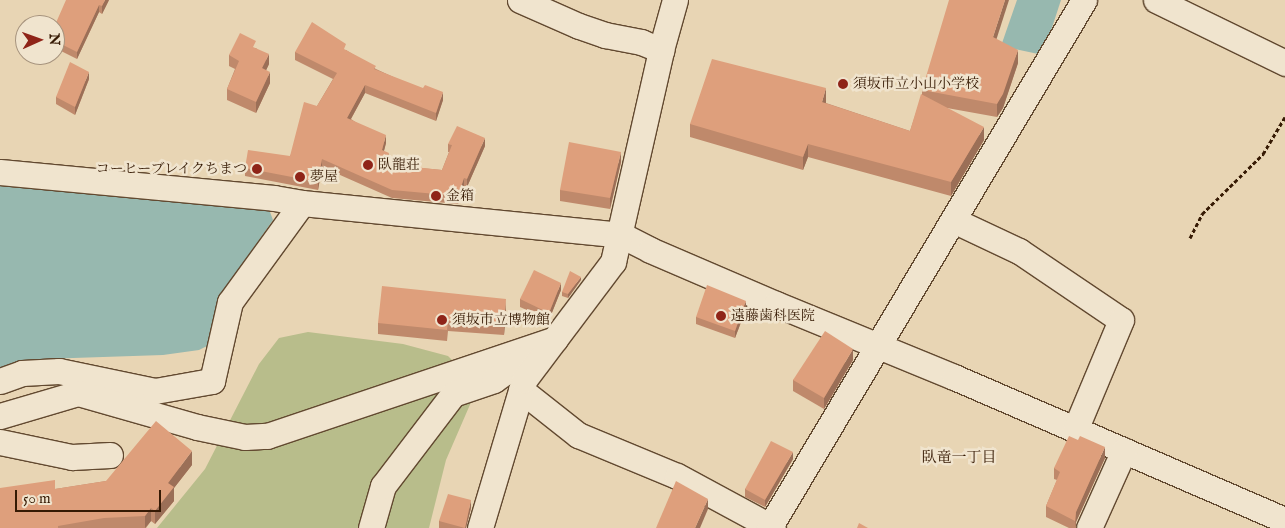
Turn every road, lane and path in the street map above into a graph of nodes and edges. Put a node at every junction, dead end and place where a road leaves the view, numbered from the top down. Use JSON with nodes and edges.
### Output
{"nodes":[{"id":1,"x":520,"y":0,"type":"edge"},
{"id":2,"x":675,"y":0,"type":"edge"},
{"id":3,"x":1084,"y":0,"type":"edge"},
{"id":4,"x":1156,"y":0,"type":"edge"},
{"id":5,"x":661,"y":50,"type":"junction"},
{"id":6,"x":1285,"y":64,"type":"edge"},
{"id":7,"x":1285,"y":116,"type":"edge"},
{"id":8,"x":0,"y":172,"type":"edge"},
{"id":9,"x":302,"y":203,"type":"junction"},
{"id":10,"x":953,"y":220,"type":"junction"},
{"id":11,"x":621,"y":235,"type":"junction"},
{"id":12,"x":1190,"y":238,"type":"dead end"},
{"id":13,"x":550,"y":342,"type":"junction"},
{"id":14,"x":879,"y":347,"type":"junction"},
{"id":15,"x":0,"y":381,"type":"edge"},
{"id":16,"x":521,"y":390,"type":"junction"},
{"id":17,"x":0,"y":416,"type":"edge"},
{"id":18,"x":1075,"y":430,"type":"junction"},
{"id":19,"x":0,"y":442,"type":"edge"},
{"id":20,"x":1124,"y":450,"type":"junction"},
{"id":21,"x":110,"y":455,"type":"dead end"},
{"id":22,"x":1285,"y":520,"type":"edge"},
{"id":23,"x":770,"y":527,"type":"edge"},
{"id":24,"x":371,"y":528,"type":"edge"},
{"id":25,"x":480,"y":528,"type":"edge"},
{"id":26,"x":1089,"y":528,"type":"edge"}],
"edges":[{"from":1,"to":5,"type":"street"},
{"from":2,"to":5,"type":"street"},
{"from":3,"to":10,"type":"street"},
{"from":4,"to":6,"type":"street"},
{"from":5,"to":11,"type":"street"},
{"from":7,"to":12,"type":"path"},
{"from":8,"to":9,"type":"street"},
{"from":9,"to":11,"type":"street"},
{"from":9,"to":15,"type":"street"},
{"from":10,"to":14,"type":"street"},
{"from":10,"to":18,"type":"street"},
{"from":11,"to":13,"type":"street"},
{"from":11,"to":14,"type":"street"},
{"from":13,"to":16,"type":"street"},
{"from":13,"to":17,"type":"street"},
{"from":13,"to":24,"type":"street"},
{"from":14,"to":18,"type":"street"},
{"from":14,"to":23,"type":"street"},
{"from":16,"to":23,"type":"street"},
{"from":16,"to":25,"type":"street"},
{"from":18,"to":20,"type":"street"},
{"from":19,"to":21,"type":"street"},
{"from":20,"to":22,"type":"street"},
{"from":20,"to":26,"type":"street"}]}
